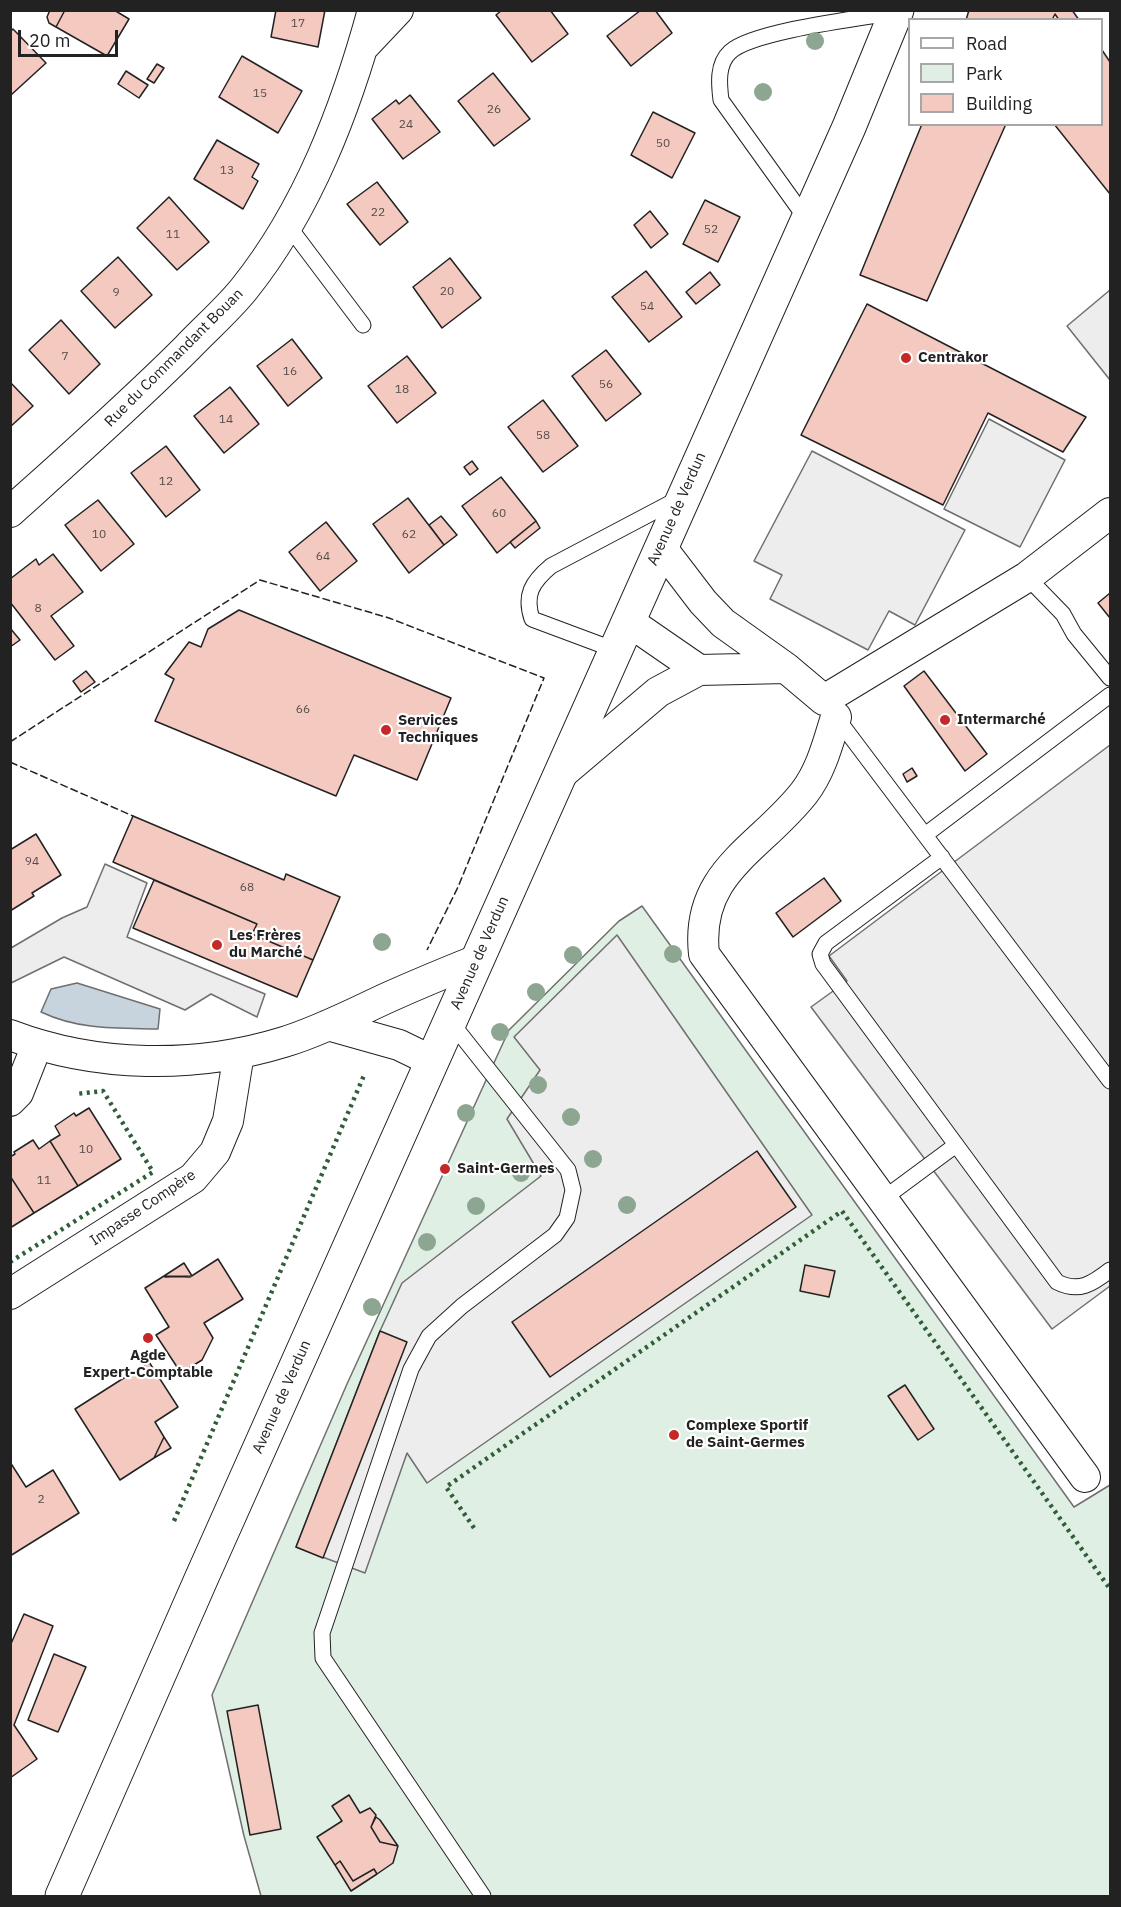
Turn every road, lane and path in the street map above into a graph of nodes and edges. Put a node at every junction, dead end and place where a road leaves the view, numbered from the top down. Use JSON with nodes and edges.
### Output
{"nodes":[{"id":1,"x":373,"y":10,"type":"edge"},
{"id":2,"x":398,"y":10,"type":"edge"},
{"id":3,"x":897,"y":11,"type":"edge"},
{"id":4,"x":363,"y":47,"type":"junction"},
{"id":5,"x":807,"y":220,"type":"junction"},
{"id":6,"x":287,"y":224,"type":"junction"},
{"id":7,"x":363,"y":325,"type":"dead end"},
{"id":8,"x":683,"y":496,"type":"junction"},
{"id":9,"x":10,"y":512,"type":"edge"},
{"id":10,"x":1110,"y":513,"type":"edge"},
{"id":11,"x":661,"y":546,"type":"junction"},
{"id":12,"x":1027,"y":577,"type":"junction"},
{"id":13,"x":621,"y":636,"type":"junction"},
{"id":14,"x":786,"y":668,"type":"junction"},
{"id":15,"x":699,"y":670,"type":"junction"},
{"id":16,"x":1110,"y":678,"type":"edge"},
{"id":17,"x":1110,"y":695,"type":"edge"},
{"id":18,"x":830,"y":708,"type":"junction"},
{"id":19,"x":559,"y":776,"type":"junction"},
{"id":20,"x":925,"y":835,"type":"junction"},
{"id":21,"x":942,"y":857,"type":"junction"},
{"id":22,"x":477,"y":960,"type":"junction"},
{"id":23,"x":450,"y":1020,"type":"junction"},
{"id":24,"x":328,"y":1025,"type":"junction"},
{"id":25,"x":24,"y":1040,"type":"edge"},
{"id":26,"x":239,"y":1053,"type":"junction"},
{"id":27,"x":432,"y":1061,"type":"junction"},
{"id":28,"x":1110,"y":1081,"type":"edge"},
{"id":29,"x":10,"y":1101,"type":"edge"},
{"id":30,"x":956,"y":1145,"type":"junction"},
{"id":31,"x":883,"y":1199,"type":"junction"},
{"id":32,"x":1110,"y":1270,"type":"edge"},
{"id":33,"x":10,"y":1294,"type":"edge"},
{"id":34,"x":1085,"y":1477,"type":"dead end"},
{"id":35,"x":62,"y":1896,"type":"edge"},
{"id":36,"x":483,"y":1896,"type":"edge"}],
"edges":[{"from":1,"to":4,"type":"street","name":"Rue du Commandant Bouan"},
{"from":2,"to":4,"type":"street","name":"Rue du Commandant Bouan"},
{"from":3,"to":5,"type":"main road","name":"Avenue de Verdun"},
{"from":3,"to":5,"type":"lane"},
{"from":4,"to":6,"type":"street","name":"Rue du Commandant Bouan"},
{"from":5,"to":8,"type":"main road","name":"Avenue de Verdun"},
{"from":6,"to":7,"type":"lane"},
{"from":6,"to":9,"type":"street","name":"Rue du Commandant Bouan"},
{"from":8,"to":11,"type":"main road","name":"Avenue de Verdun"},
{"from":8,"to":13,"type":"lane"},
{"from":10,"to":12,"type":"street"},
{"from":11,"to":13,"type":"main road","name":"Avenue de Verdun"},
{"from":11,"to":14,"type":"street"},
{"from":12,"to":16,"type":"lane"},
{"from":12,"to":18,"type":"street"},
{"from":13,"to":15,"type":"street"},
{"from":13,"to":19,"type":"main road","name":"Avenue de Verdun"},
{"from":14,"to":15,"type":"street"},
{"from":14,"to":18,"type":"street"},
{"from":15,"to":19,"type":"street"},
{"from":17,"to":20,"type":"lane"},
{"from":18,"to":20,"type":"lane"},
{"from":18,"to":31,"type":"street"},
{"from":19,"to":22,"type":"main road","name":"Avenue de Verdun"},
{"from":20,"to":21,"type":"lane"},
{"from":21,"to":28,"type":"lane"},
{"from":21,"to":30,"type":"lane"},
{"from":22,"to":23,"type":"main road","name":"Avenue de Verdun"},
{"from":22,"to":24,"type":"street"},
{"from":23,"to":27,"type":"main road","name":"Avenue de Verdun"},
{"from":23,"to":36,"type":"lane"},
{"from":24,"to":26,"type":"street"},
{"from":24,"to":27,"type":"street"},
{"from":25,"to":26,"type":"street"},
{"from":25,"to":29,"type":"street"},
{"from":26,"to":33,"type":"street","name":"Impasse Compère"},
{"from":27,"to":35,"type":"main road","name":"Avenue de Verdun"},
{"from":30,"to":31,"type":"lane"},
{"from":30,"to":32,"type":"lane"},
{"from":31,"to":34,"type":"street"}]}
